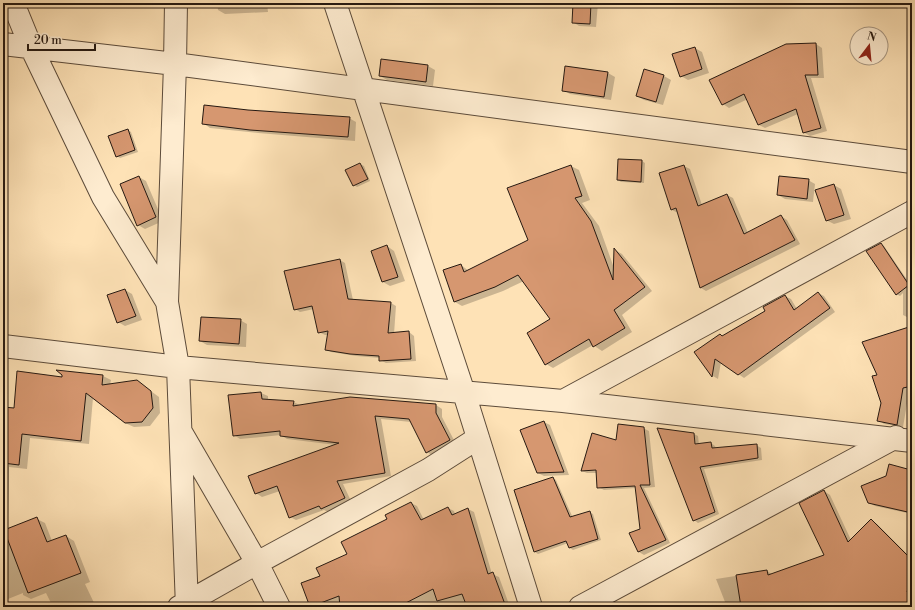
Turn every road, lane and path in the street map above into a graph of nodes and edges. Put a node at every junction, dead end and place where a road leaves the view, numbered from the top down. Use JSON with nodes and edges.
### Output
{"nodes":[{"id":1,"x":13,"y":3,"type":"edge"},
{"id":2,"x":176,"y":3,"type":"edge"},
{"id":3,"x":336,"y":3,"type":"edge"},
{"id":4,"x":3,"y":44,"type":"edge"},
{"id":5,"x":31,"y":47,"type":"junction"},
{"id":6,"x":175,"y":64,"type":"junction"},
{"id":7,"x":365,"y":89,"type":"junction"},
{"id":8,"x":912,"y":162,"type":"edge"},
{"id":9,"x":912,"y":212,"type":"edge"},
{"id":10,"x":167,"y":302,"type":"junction"},
{"id":11,"x":3,"y":346,"type":"edge"},
{"id":12,"x":178,"y":367,"type":"junction"},
{"id":13,"x":464,"y":393,"type":"junction"},
{"id":14,"x":563,"y":401,"type":"junction"},
{"id":15,"x":912,"y":426,"type":"edge"},
{"id":16,"x":179,"y":429,"type":"junction"},
{"id":17,"x":478,"y":438,"type":"junction"},
{"id":18,"x":903,"y":439,"type":"edge"},
{"id":19,"x":256,"y":563,"type":"junction"},
{"id":20,"x":184,"y":606,"type":"edge"},
{"id":21,"x":279,"y":607,"type":"edge"},
{"id":22,"x":531,"y":607,"type":"edge"},
{"id":23,"x":580,"y":607,"type":"edge"}],
"edges":[{"from":1,"to":5,"type":"street"},
{"from":2,"to":6,"type":"street"},
{"from":3,"to":7,"type":"street"},
{"from":4,"to":5,"type":"street"},
{"from":5,"to":6,"type":"street"},
{"from":5,"to":10,"type":"street"},
{"from":6,"to":7,"type":"street"},
{"from":6,"to":10,"type":"street"},
{"from":7,"to":8,"type":"street"},
{"from":7,"to":13,"type":"street"},
{"from":9,"to":14,"type":"street"},
{"from":10,"to":12,"type":"street"},
{"from":11,"to":12,"type":"street"},
{"from":12,"to":13,"type":"street"},
{"from":12,"to":16,"type":"street"},
{"from":13,"to":14,"type":"street"},
{"from":13,"to":17,"type":"street"},
{"from":14,"to":18,"type":"street"},
{"from":15,"to":18,"type":"street"},
{"from":16,"to":19,"type":"street"},
{"from":16,"to":20,"type":"street"},
{"from":17,"to":19,"type":"street"},
{"from":17,"to":22,"type":"street"},
{"from":18,"to":23,"type":"street"},
{"from":19,"to":20,"type":"street"},
{"from":19,"to":21,"type":"street"}]}
